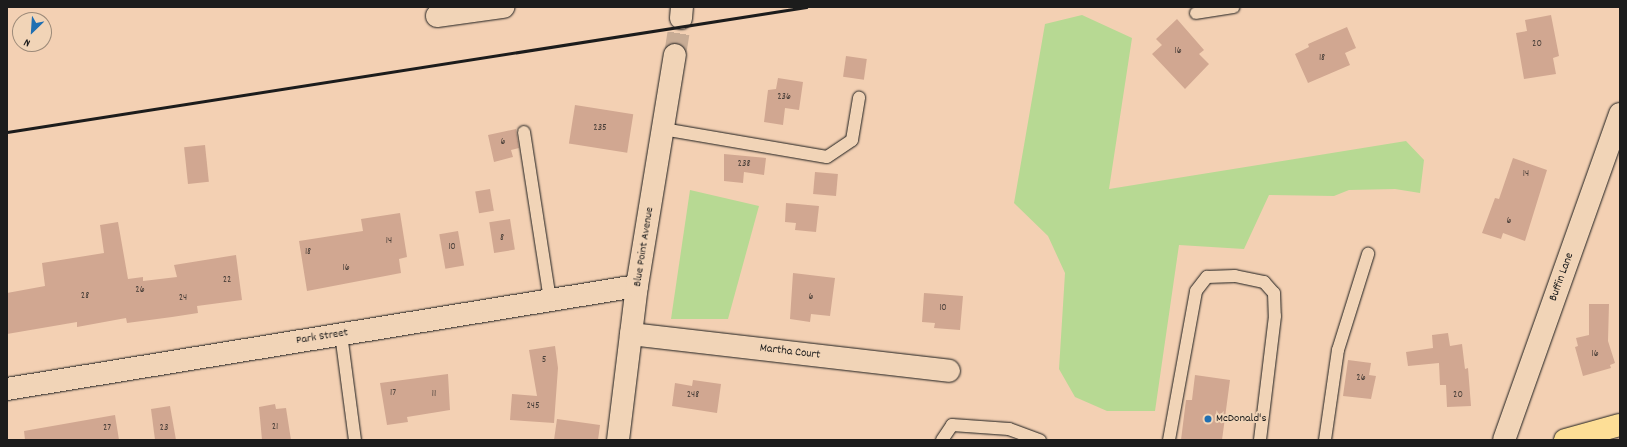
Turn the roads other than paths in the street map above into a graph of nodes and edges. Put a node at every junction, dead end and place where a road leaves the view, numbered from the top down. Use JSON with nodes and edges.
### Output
{"nodes":[{"id":1,"x":503,"y":7,"type":"edge"},
{"id":2,"x":1234,"y":7,"type":"edge"},
{"id":3,"x":1196,"y":13,"type":"dead end"},
{"id":4,"x":437,"y":16,"type":"dead end"},
{"id":5,"x":675,"y":55,"type":"tunnel mouth"},
{"id":6,"x":859,"y":98,"type":"dead end"},
{"id":7,"x":1620,"y":114,"type":"edge"},
{"id":8,"x":663,"y":129,"type":"junction"},
{"id":9,"x":524,"y":132,"type":"dead end"},
{"id":10,"x":1610,"y":169,"type":"edge"},
{"id":11,"x":1368,"y":254,"type":"dead end"},
{"id":12,"x":637,"y":286,"type":"junction"},
{"id":13,"x":550,"y":300,"type":"junction"},
{"id":14,"x":341,"y":334,"type":"junction"},
{"id":15,"x":631,"y":334,"type":"junction"},
{"id":16,"x":949,"y":371,"type":"dead end"},
{"id":17,"x":7,"y":389,"type":"edge"},
{"id":18,"x":1615,"y":431,"type":"edge"},
{"id":19,"x":355,"y":440,"type":"edge"},
{"id":20,"x":618,"y":440,"type":"edge"},
{"id":21,"x":942,"y":440,"type":"edge"},
{"id":22,"x":1040,"y":440,"type":"edge"},
{"id":23,"x":1168,"y":440,"type":"edge"},
{"id":24,"x":1260,"y":440,"type":"edge"},
{"id":25,"x":1325,"y":440,"type":"edge"},
{"id":26,"x":1504,"y":440,"type":"edge"},
{"id":27,"x":1565,"y":440,"type":"edge"}],
"edges":[{"from":1,"to":4,"type":"street"},
{"from":2,"to":3,"type":"lane"},
{"from":5,"to":8,"type":"street","name":"Blue Point Avenue"},
{"from":6,"to":8,"type":"lane"},
{"from":7,"to":10,"type":"street","name":"Buffin Lane"},
{"from":8,"to":12,"type":"street","name":"Blue Point Avenue"},
{"from":9,"to":13,"type":"lane"},
{"from":10,"to":26,"type":"street","name":"Buffin Lane"},
{"from":11,"to":25,"type":"lane"},
{"from":12,"to":13,"type":"street","name":"Park Street"},
{"from":12,"to":15,"type":"street","name":"Blue Point Avenue"},
{"from":13,"to":14,"type":"street","name":"Park Street"},
{"from":14,"to":17,"type":"street","name":"Park Street"},
{"from":14,"to":19,"type":"lane"},
{"from":15,"to":16,"type":"street","name":"Martha Court"},
{"from":15,"to":20,"type":"street","name":"Blue Point Avenue"},
{"from":18,"to":27,"type":"main road"},
{"from":21,"to":22,"type":"lane"},
{"from":23,"to":24,"type":"lane"}]}
